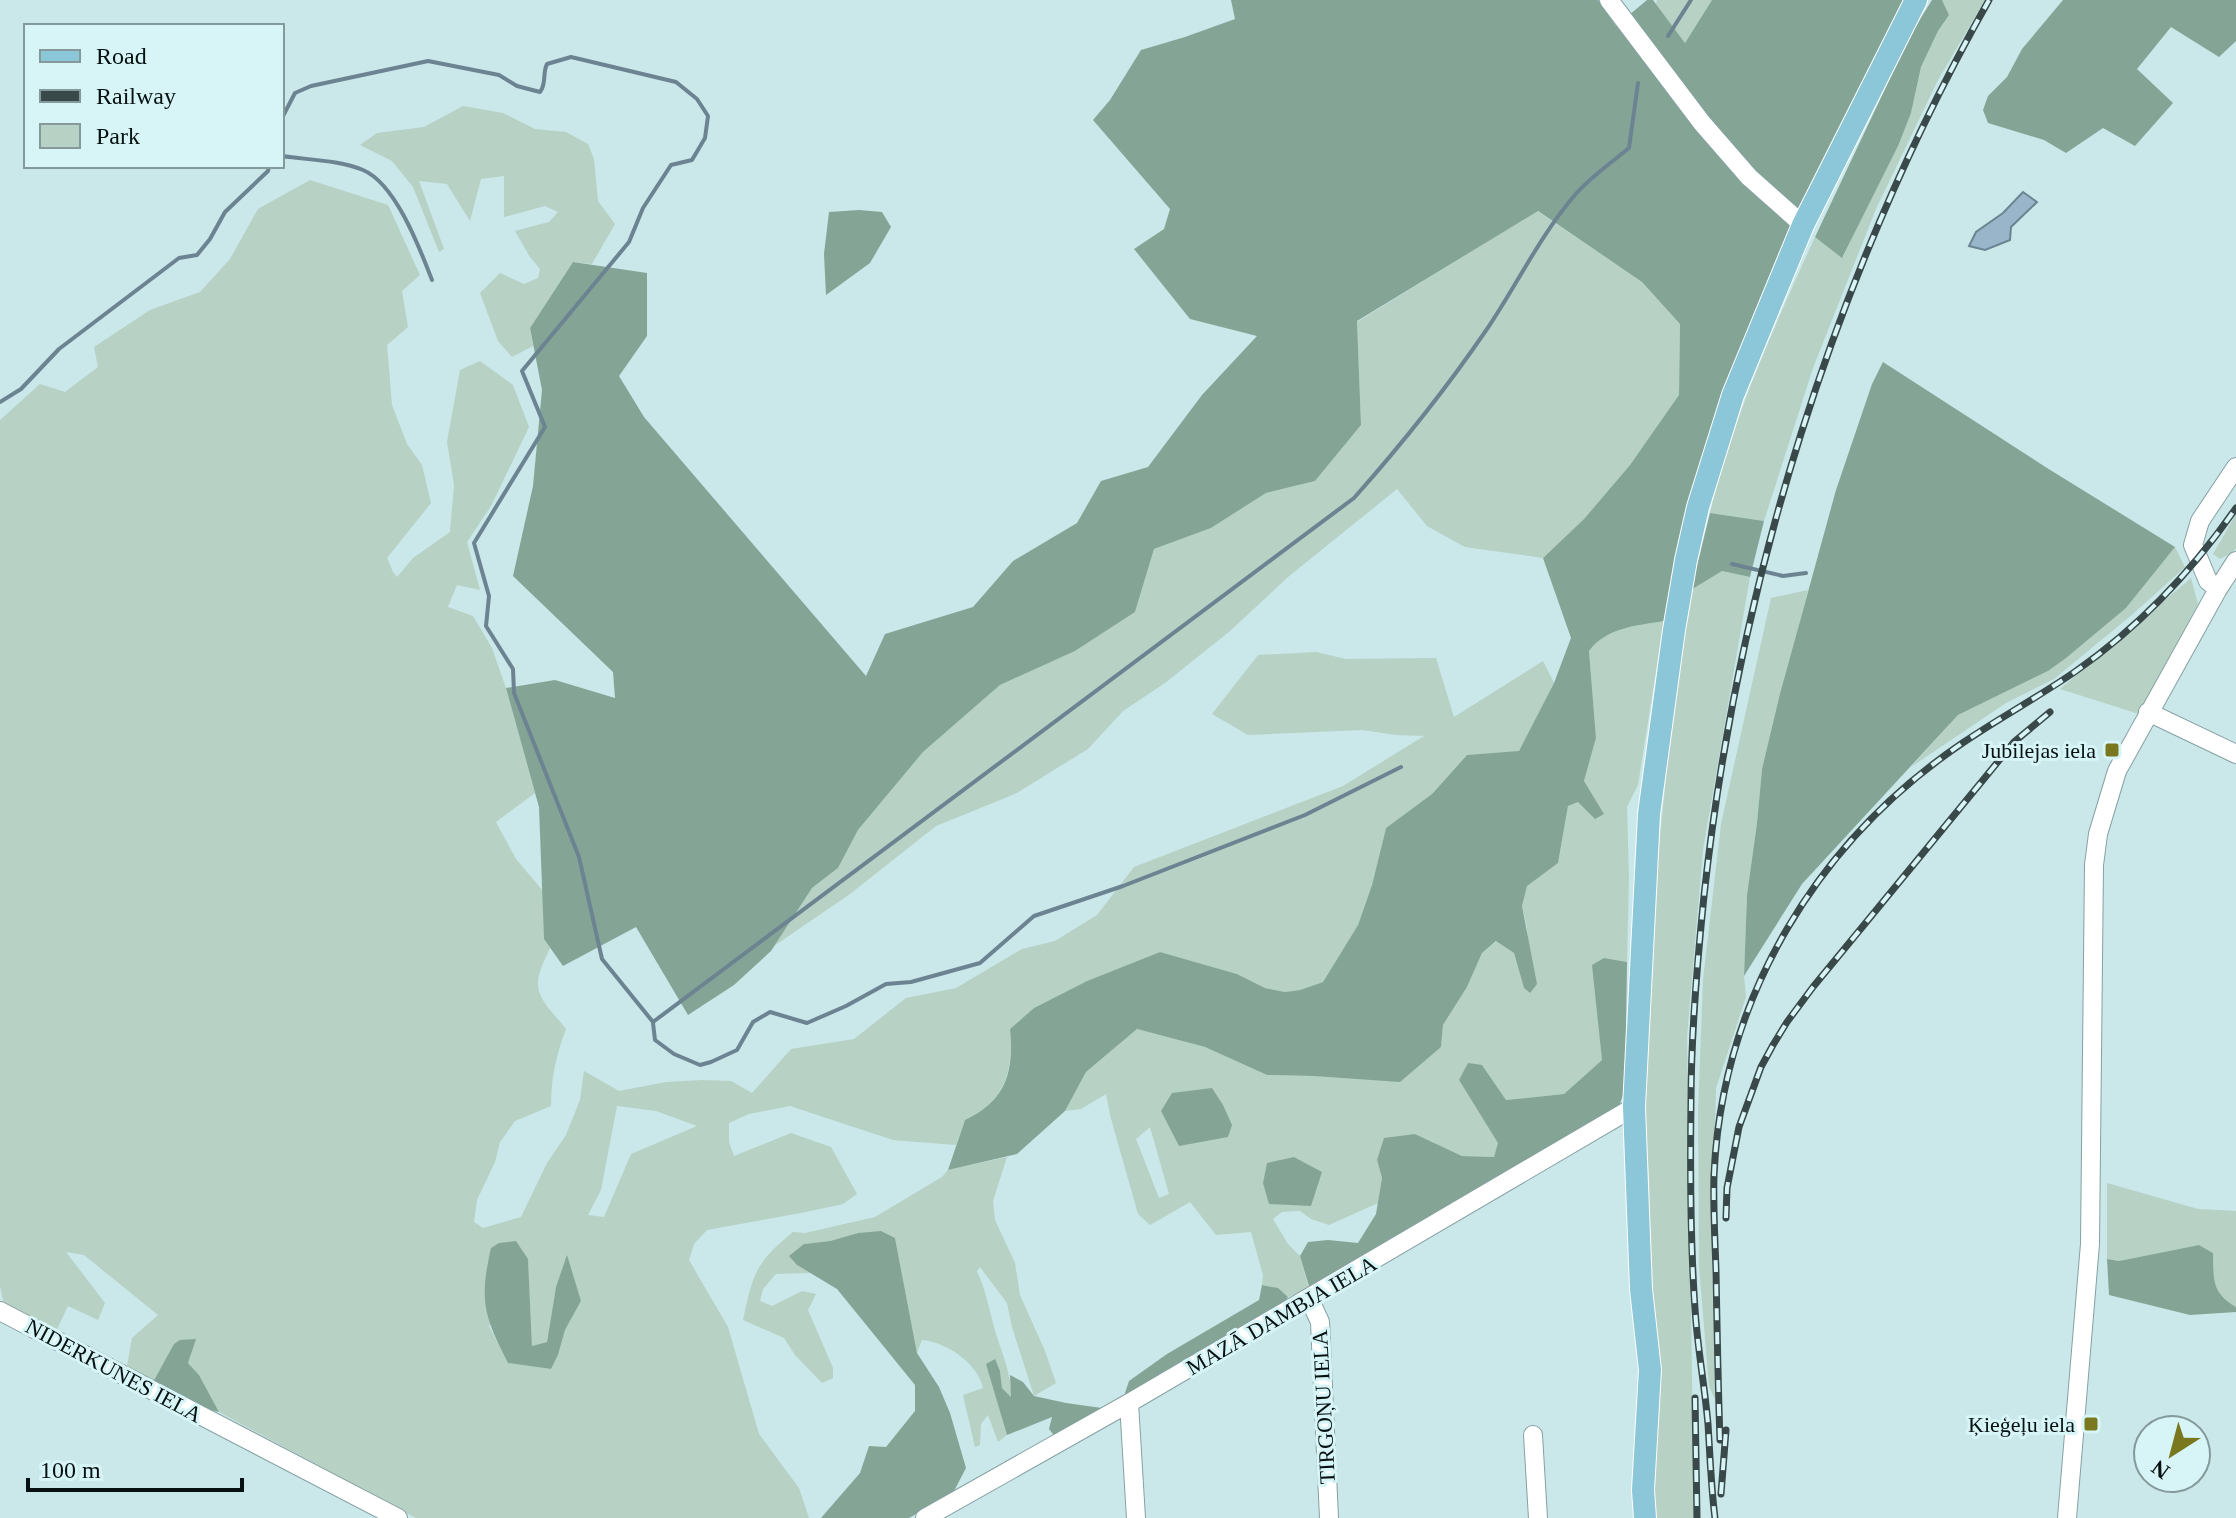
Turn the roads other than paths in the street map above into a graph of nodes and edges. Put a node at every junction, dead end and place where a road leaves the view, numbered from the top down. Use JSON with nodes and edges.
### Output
{"nodes":[{"id":1,"x":1609,"y":0,"type":"edge"},
{"id":2,"x":1916,"y":0,"type":"edge"},
{"id":3,"x":1803,"y":225,"type":"junction"},
{"id":4,"x":2236,"y":467,"type":"edge"},
{"id":5,"x":2236,"y":561,"type":"edge"},
{"id":6,"x":2218,"y":589,"type":"junction"},
{"id":7,"x":2148,"y":712,"type":"junction"},
{"id":8,"x":2236,"y":754,"type":"edge"},
{"id":9,"x":1634,"y":1107,"type":"junction"},
{"id":10,"x":1309,"y":1298,"type":"junction"},
{"id":11,"x":0,"y":1311,"type":"edge"},
{"id":12,"x":1129,"y":1403,"type":"junction"},
{"id":13,"x":1533,"y":1435,"type":"dead end"},
{"id":14,"x":398,"y":1518,"type":"edge"},
{"id":15,"x":925,"y":1518,"type":"edge"},
{"id":16,"x":1136,"y":1518,"type":"edge"},
{"id":17,"x":1329,"y":1518,"type":"edge"},
{"id":18,"x":1538,"y":1518,"type":"edge"},
{"id":19,"x":1645,"y":1518,"type":"edge"},
{"id":20,"x":2067,"y":1518,"type":"edge"}],
"edges":[{"from":1,"to":3,"type":"street"},
{"from":2,"to":3,"type":"main road"},
{"from":3,"to":9,"type":"main road"},
{"from":4,"to":6,"type":"street"},
{"from":5,"to":6,"type":"street"},
{"from":6,"to":7,"type":"street"},
{"from":7,"to":8,"type":"street"},
{"from":7,"to":20,"type":"street"},
{"from":9,"to":10,"type":"street","name":"MAZĀ DAMBJA IELA"},
{"from":9,"to":19,"type":"main road"},
{"from":10,"to":12,"type":"street","name":"MAZĀ DAMBJA IELA"},
{"from":10,"to":17,"type":"street","name":"TIRGOŅU IELA"},
{"from":11,"to":14,"type":"street","name":"NIDERKUNES IELA"},
{"from":12,"to":15,"type":"street","name":"MAZĀ DAMBJA IELA"},
{"from":12,"to":16,"type":"street"},
{"from":13,"to":18,"type":"street"}]}
